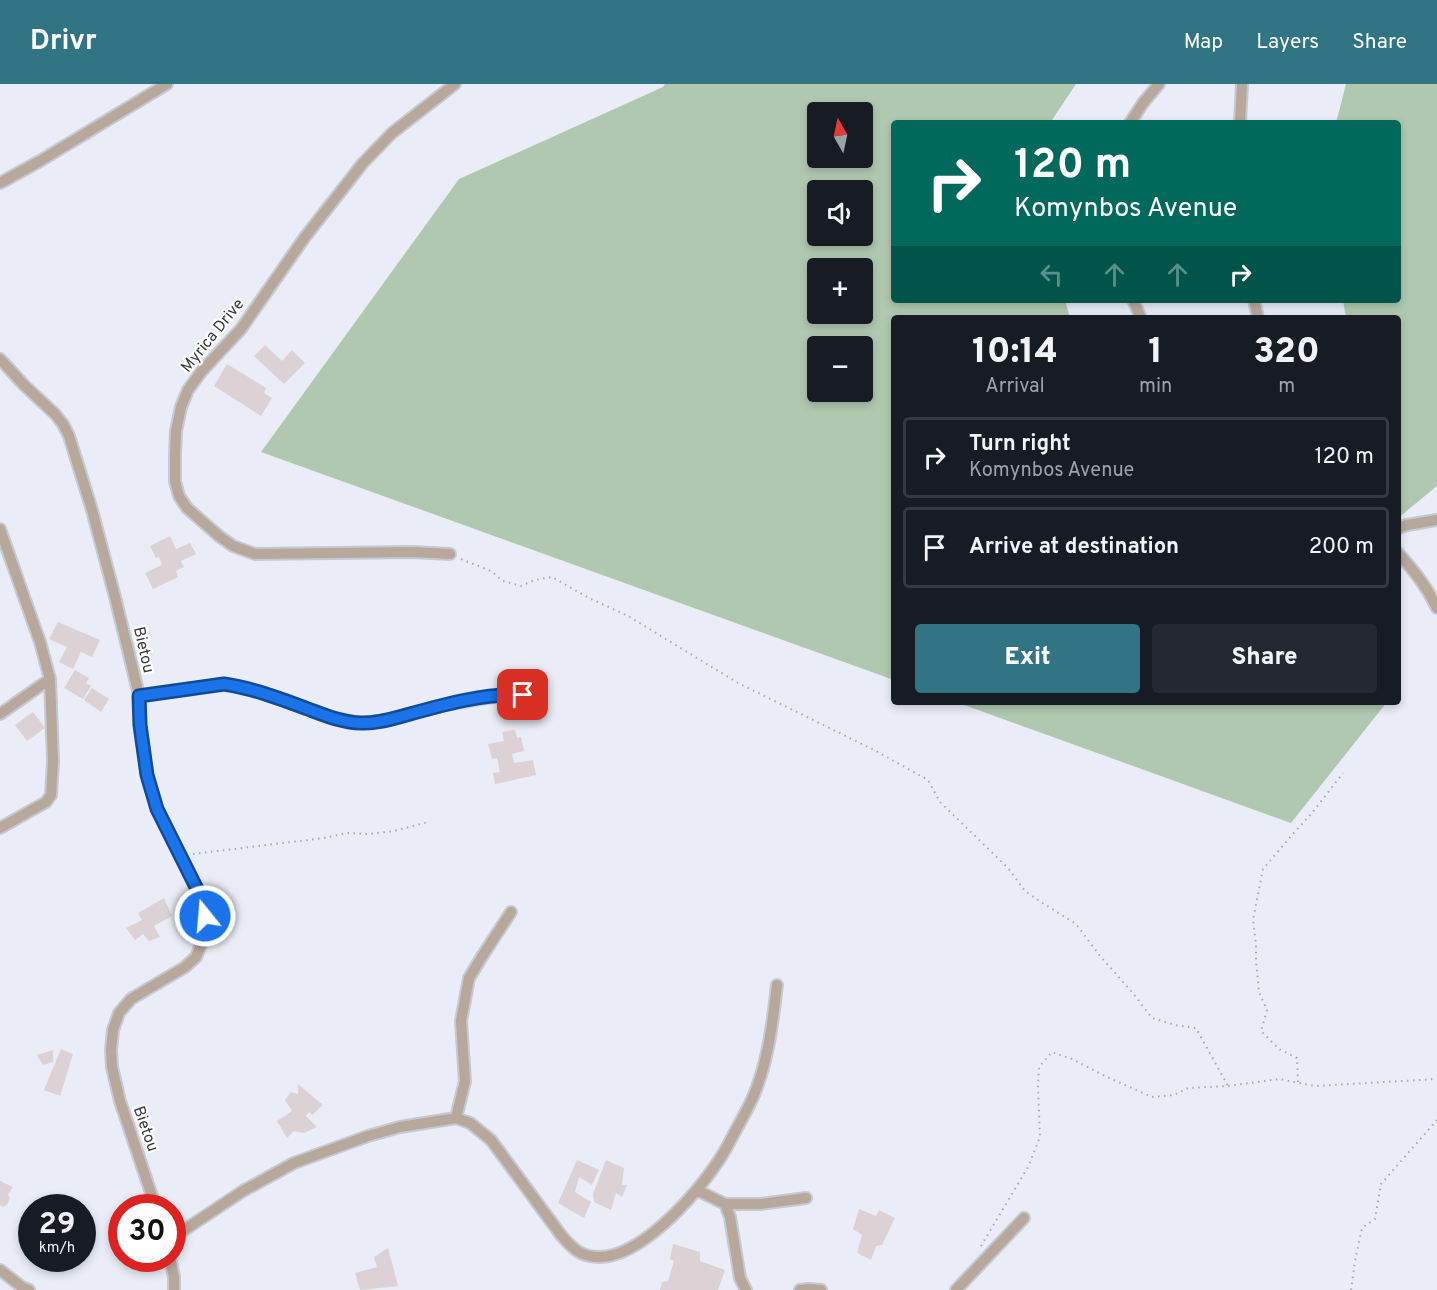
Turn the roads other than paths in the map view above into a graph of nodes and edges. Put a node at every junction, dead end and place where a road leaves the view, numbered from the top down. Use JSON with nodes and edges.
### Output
{"nodes":[{"id":1,"x":167,"y":84,"type":"edge"},
{"id":2,"x":455,"y":84,"type":"edge"},
{"id":3,"x":1159,"y":84,"type":"edge"},
{"id":4,"x":1242,"y":84,"type":"edge"},
{"id":5,"x":1132,"y":120,"type":"edge"},
{"id":6,"x":1239,"y":120,"type":"edge"},
{"id":7,"x":0,"y":183,"type":"edge"},
{"id":8,"x":0,"y":358,"type":"edge"},
{"id":9,"x":1437,"y":520,"type":"edge"},
{"id":10,"x":1401,"y":527,"type":"edge"},
{"id":11,"x":0,"y":529,"type":"edge"},
{"id":12,"x":450,"y":554,"type":"road end"},
{"id":13,"x":1401,"y":556,"type":"edge"},
{"id":14,"x":1437,"y":608,"type":"edge"},
{"id":15,"x":50,"y":679,"type":"junction"},
{"id":16,"x":139,"y":696,"type":"junction"},
{"id":17,"x":540,"y":701,"type":"dead end"},
{"id":18,"x":0,"y":714,"type":"edge"},
{"id":19,"x":0,"y":828,"type":"edge"},
{"id":20,"x":511,"y":912,"type":"dead end"},
{"id":21,"x":777,"y":985,"type":"dead end"},
{"id":22,"x":456,"y":1118,"type":"junction"},
{"id":23,"x":697,"y":1190,"type":"junction"},
{"id":24,"x":151,"y":1194,"type":"edge"},
{"id":25,"x":806,"y":1198,"type":"dead end"},
{"id":26,"x":725,"y":1204,"type":"junction"},
{"id":27,"x":1024,"y":1218,"type":"dead end"},
{"id":28,"x":186,"y":1229,"type":"edge"},
{"id":29,"x":0,"y":1270,"type":"edge"},
{"id":30,"x":173,"y":1272,"type":"edge"},
{"id":31,"x":22,"y":1289,"type":"edge"},
{"id":32,"x":174,"y":1290,"type":"edge"},
{"id":33,"x":746,"y":1290,"type":"edge"},
{"id":34,"x":800,"y":1290,"type":"edge"},
{"id":35,"x":820,"y":1290,"type":"edge"},
{"id":36,"x":956,"y":1290,"type":"edge"}],
"edges":[{"from":1,"to":7,"type":"street"},
{"from":2,"to":12,"type":"street","name":"Myrica Drive"},
{"from":3,"to":5,"type":"street"},
{"from":4,"to":6,"type":"street"},
{"from":8,"to":16,"type":"street","name":"Bietou"},
{"from":9,"to":10,"type":"street"},
{"from":11,"to":15,"type":"street"},
{"from":13,"to":14,"type":"street"},
{"from":15,"to":18,"type":"street"},
{"from":15,"to":19,"type":"street"},
{"from":16,"to":17,"type":"street"},
{"from":16,"to":24,"type":"street","name":"Bietou"},
{"from":20,"to":22,"type":"street"},
{"from":21,"to":23,"type":"street"},
{"from":22,"to":23,"type":"street"},
{"from":22,"to":28,"type":"street"},
{"from":23,"to":26,"type":"street"},
{"from":25,"to":26,"type":"street"},
{"from":26,"to":33,"type":"street"},
{"from":27,"to":36,"type":"street"},
{"from":29,"to":31,"type":"street"},
{"from":30,"to":32,"type":"street"},
{"from":34,"to":35,"type":"street"}]}
